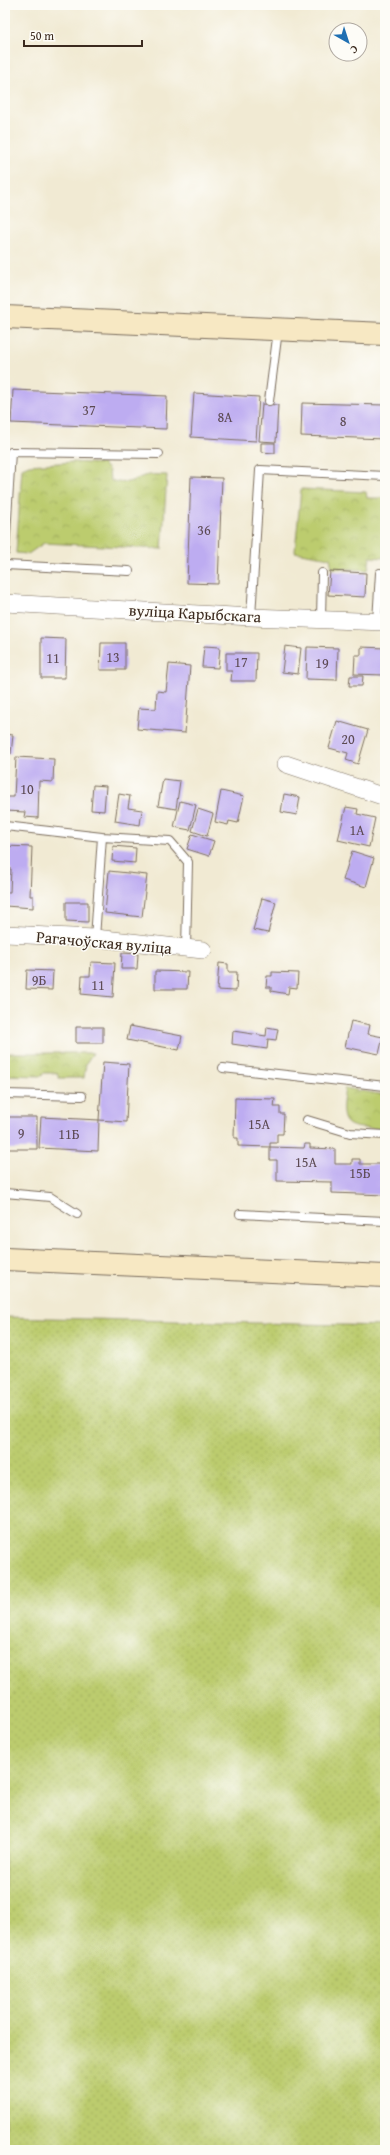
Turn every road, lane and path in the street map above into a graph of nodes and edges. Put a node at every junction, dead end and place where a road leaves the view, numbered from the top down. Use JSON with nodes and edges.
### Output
{"nodes":[{"id":1,"x":5,"y":317,"type":"edge"},
{"id":2,"x":278,"y":330,"type":"junction"},
{"id":3,"x":385,"y":334,"type":"edge"},
{"id":4,"x":270,"y":401,"type":"dead end"},
{"id":5,"x":159,"y":454,"type":"dead end"},
{"id":6,"x":385,"y":476,"type":"edge"},
{"id":7,"x":5,"y":552,"type":"edge"},
{"id":8,"x":5,"y":565,"type":"edge"},
{"id":9,"x":129,"y":571,"type":"dead end"},
{"id":10,"x":322,"y":573,"type":"dead end"},
{"id":11,"x":380,"y":573,"type":"dead end"},
{"id":12,"x":5,"y":603,"type":"edge"},
{"id":13,"x":251,"y":617,"type":"junction"},
{"id":14,"x":321,"y":619,"type":"junction"},
{"id":15,"x":381,"y":621,"type":"edge"},
{"id":16,"x":286,"y":764,"type":"dead end"},
{"id":17,"x":385,"y":797,"type":"edge"},
{"id":18,"x":5,"y":826,"type":"edge"},
{"id":19,"x":102,"y":837,"type":"junction"},
{"id":20,"x":5,"y":934,"type":"edge"},
{"id":21,"x":95,"y":938,"type":"junction"},
{"id":22,"x":186,"y":949,"type":"junction"},
{"id":23,"x":203,"y":950,"type":"dead end"},
{"id":24,"x":222,"y":1068,"type":"dead end"},
{"id":25,"x":385,"y":1086,"type":"edge"},
{"id":26,"x":5,"y":1094,"type":"edge"},
{"id":27,"x":82,"y":1096,"type":"dead end"},
{"id":28,"x":307,"y":1120,"type":"dead end"},
{"id":29,"x":385,"y":1135,"type":"edge"},
{"id":30,"x":5,"y":1193,"type":"edge"},
{"id":31,"x":78,"y":1214,"type":"dead end"},
{"id":32,"x":240,"y":1214,"type":"dead end"},
{"id":33,"x":385,"y":1220,"type":"edge"},
{"id":34,"x":5,"y":1259,"type":"edge"},
{"id":35,"x":385,"y":1276,"type":"edge"}],
"edges":[{"from":1,"to":2,"type":"street"},
{"from":2,"to":3,"type":"street"},
{"from":2,"to":4,"type":"lane"},
{"from":5,"to":7,"type":"lane"},
{"from":6,"to":13,"type":"lane"},
{"from":8,"to":9,"type":"lane"},
{"from":10,"to":14,"type":"lane"},
{"from":11,"to":15,"type":"lane"},
{"from":12,"to":13,"type":"street","name":"вуліца Карыбскага"},
{"from":13,"to":14,"type":"street","name":"вуліца Карыбскага"},
{"from":14,"to":15,"type":"street","name":"вуліца Карыбскага"},
{"from":16,"to":17,"type":"street"},
{"from":18,"to":19,"type":"lane"},
{"from":19,"to":21,"type":"lane"},
{"from":19,"to":22,"type":"lane"},
{"from":20,"to":21,"type":"street","name":"Рагачоўская вуліца"},
{"from":21,"to":22,"type":"street","name":"Рагачоўская вуліца"},
{"from":22,"to":23,"type":"street","name":"Рагачоўская вуліца"},
{"from":24,"to":25,"type":"lane"},
{"from":26,"to":27,"type":"lane"},
{"from":28,"to":29,"type":"lane"},
{"from":30,"to":31,"type":"lane"},
{"from":32,"to":33,"type":"lane"},
{"from":34,"to":35,"type":"street"}]}
